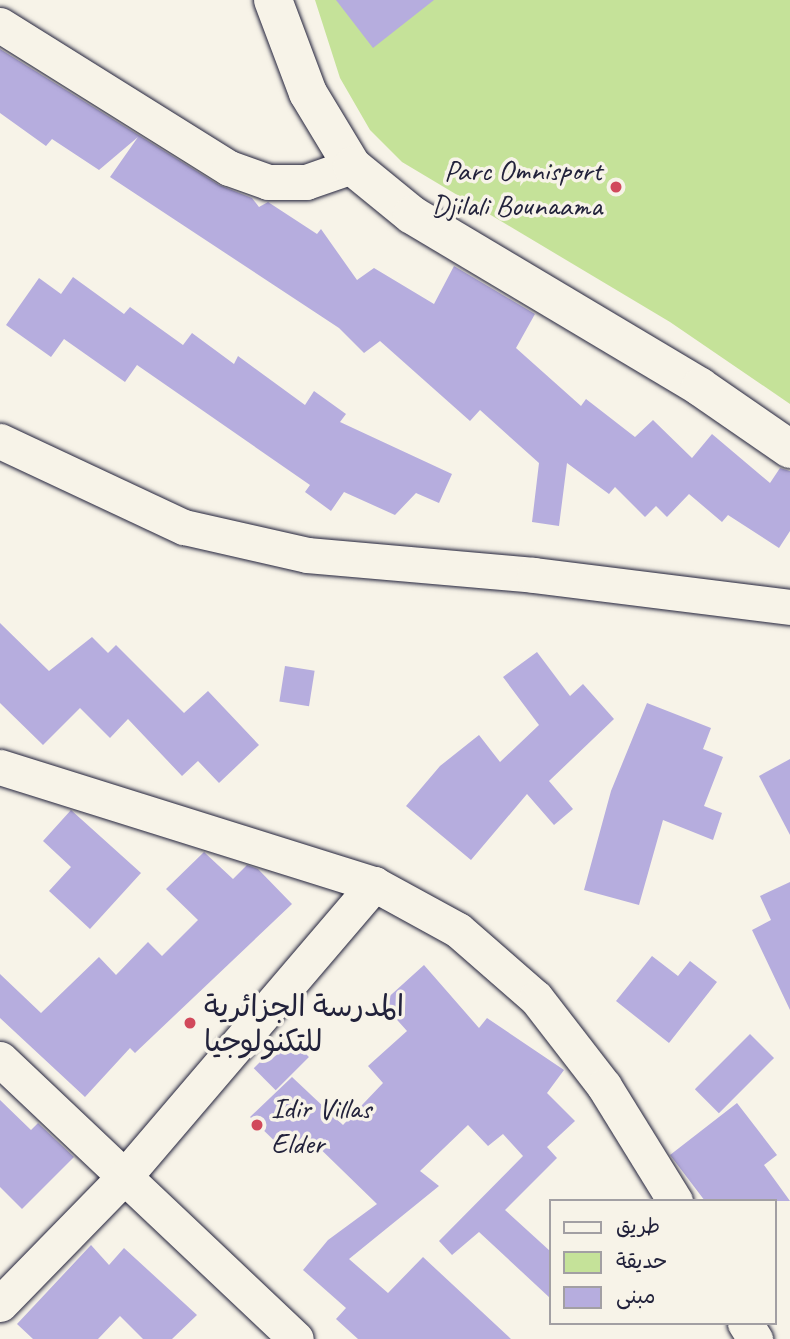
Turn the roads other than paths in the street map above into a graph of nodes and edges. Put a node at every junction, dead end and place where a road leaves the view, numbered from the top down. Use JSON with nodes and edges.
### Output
{"nodes":[{"id":1,"x":273,"y":0,"type":"edge"},
{"id":2,"x":288,"y":0,"type":"edge"},
{"id":3,"x":0,"y":25,"type":"edge"},
{"id":4,"x":292,"y":56,"type":"junction"},
{"id":5,"x":352,"y":166,"type":"junction"},
{"id":6,"x":0,"y":441,"type":"edge"},
{"id":7,"x":790,"y":449,"type":"edge"},
{"id":8,"x":790,"y":607,"type":"edge"},
{"id":9,"x":0,"y":767,"type":"edge"},
{"id":10,"x":374,"y":884,"type":"junction"},
{"id":11,"x":0,"y":1059,"type":"edge"},
{"id":12,"x":125,"y":1175,"type":"junction"},
{"id":13,"x":674,"y":1199,"type":"edge"},
{"id":14,"x":0,"y":1304,"type":"edge"},
{"id":15,"x":296,"y":1339,"type":"edge"}],
"edges":[{"from":1,"to":4,"type":"street"},
{"from":2,"to":4,"type":"street"},
{"from":3,"to":5,"type":"street"},
{"from":4,"to":5,"type":"street"},
{"from":5,"to":7,"type":"street"},
{"from":6,"to":8,"type":"street"},
{"from":9,"to":10,"type":"street"},
{"from":10,"to":12,"type":"street"},
{"from":10,"to":13,"type":"street"},
{"from":11,"to":12,"type":"street"},
{"from":12,"to":14,"type":"street"},
{"from":12,"to":15,"type":"street"}]}
